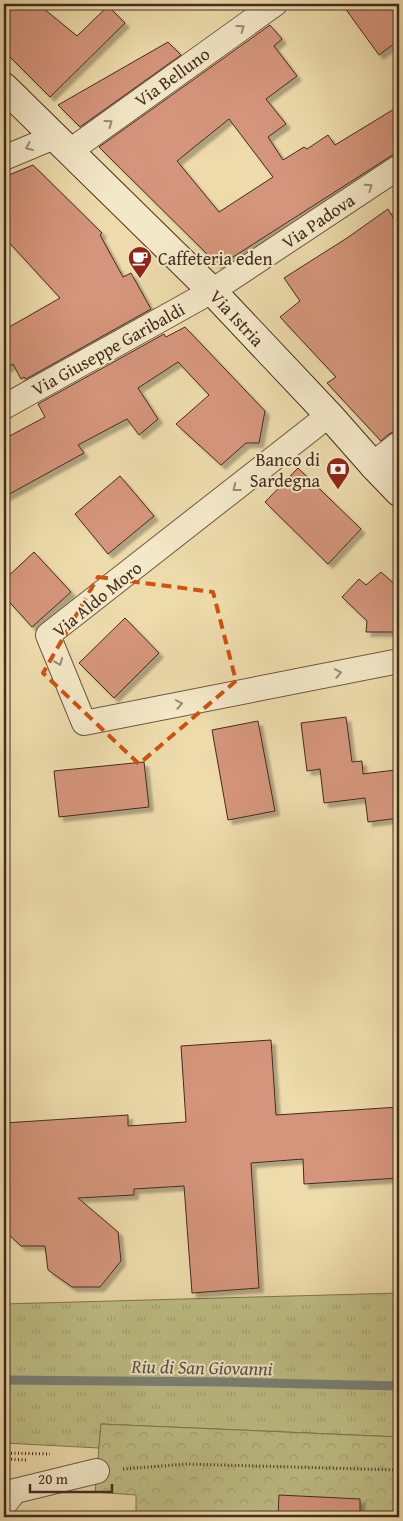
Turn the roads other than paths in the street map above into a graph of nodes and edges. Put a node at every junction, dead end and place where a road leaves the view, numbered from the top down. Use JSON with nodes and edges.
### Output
{"nodes":[{"id":1,"x":275,"y":4,"type":"edge"},
{"id":2,"x":4,"y":87,"type":"edge"},
{"id":3,"x":62,"y":144,"type":"junction"},
{"id":4,"x":4,"y":158,"type":"edge"},
{"id":5,"x":399,"y":167,"type":"edge"},
{"id":6,"x":212,"y":291,"type":"junction"},
{"id":7,"x":4,"y":407,"type":"edge"},
{"id":8,"x":329,"y":415,"type":"junction"},
{"id":9,"x":399,"y":446,"type":"edge"},
{"id":10,"x":374,"y":466,"type":"junction"},
{"id":11,"x":399,"y":492,"type":"edge"},
{"id":12,"x":399,"y":661,"type":"edge"},
{"id":13,"x":97,"y":1472,"type":"road end"},
{"id":14,"x":4,"y":1505,"type":"edge"}],
"edges":[{"from":3,"to":1,"type":"street","name":"Via Belluno","one_way":true},
{"from":2,"to":3,"type":"main road","name":"Via Istria"},
{"from":3,"to":4,"type":"street","name":"Via Belluno","one_way":true},
{"from":3,"to":6,"type":"main road","name":"Via Istria"},
{"from":6,"to":5,"type":"street","name":"Via Padova","one_way":true},
{"from":6,"to":7,"type":"street","name":"Via Giuseppe Garibaldi"},
{"from":6,"to":8,"type":"main road","name":"Via Istria"},
{"from":8,"to":10,"type":"main road","name":"Via Istria"},
{"from":8,"to":12,"type":"street","name":"Via Aldo Moro","one_way":true},
{"from":9,"to":10,"type":"main road"},
{"from":10,"to":11,"type":"main road","name":"Via Istria"},
{"from":13,"to":14,"type":"street"}]}
